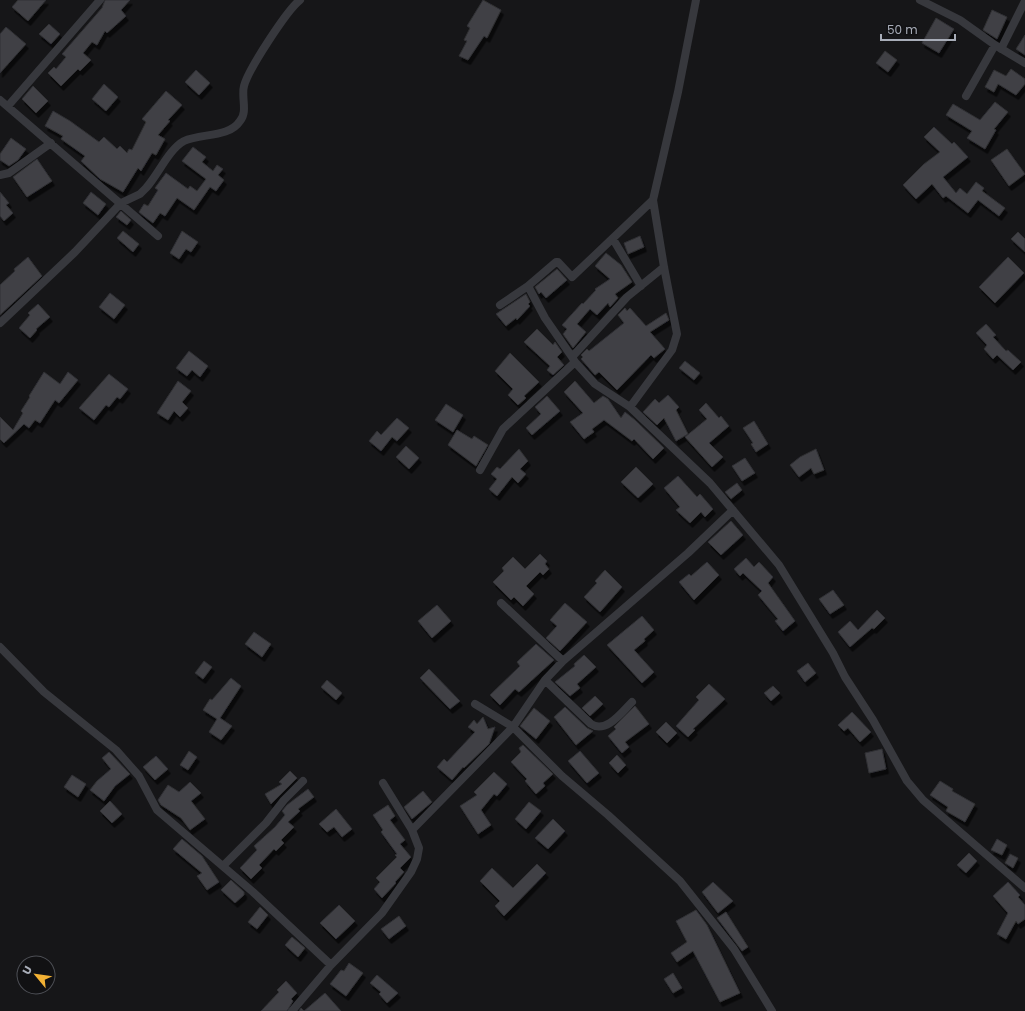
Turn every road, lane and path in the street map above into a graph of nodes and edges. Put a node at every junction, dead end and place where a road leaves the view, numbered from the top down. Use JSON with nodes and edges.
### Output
{"nodes":[{"id":1,"x":100,"y":0,"type":"edge"},
{"id":2,"x":300,"y":0,"type":"edge"},
{"id":3,"x":696,"y":0,"type":"edge"},
{"id":4,"x":920,"y":0,"type":"edge"},
{"id":5,"x":1025,"y":1,"type":"edge"},
{"id":6,"x":998,"y":47,"type":"junction"},
{"id":7,"x":1025,"y":63,"type":"edge"},
{"id":8,"x":966,"y":96,"type":"dead end"},
{"id":9,"x":0,"y":100,"type":"edge"},
{"id":10,"x":8,"y":106,"type":"junction"},
{"id":11,"x":51,"y":143,"type":"junction"},
{"id":12,"x":0,"y":175,"type":"edge"},
{"id":13,"x":653,"y":200,"type":"junction"},
{"id":14,"x":121,"y":203,"type":"junction"},
{"id":15,"x":158,"y":236,"type":"dead end"},
{"id":16,"x":613,"y":238,"type":"junction"},
{"id":17,"x":664,"y":266,"type":"junction"},
{"id":18,"x":528,"y":286,"type":"junction"},
{"id":19,"x":641,"y":286,"type":"junction"},
{"id":20,"x":500,"y":305,"type":"dead end"},
{"id":21,"x":0,"y":323,"type":"edge"},
{"id":22,"x":574,"y":359,"type":"junction"},
{"id":23,"x":630,"y":408,"type":"junction"},
{"id":24,"x":480,"y":470,"type":"dead end"},
{"id":25,"x":733,"y":510,"type":"junction"},
{"id":26,"x":501,"y":603,"type":"dead end"},
{"id":27,"x":0,"y":647,"type":"edge"},
{"id":28,"x":563,"y":661,"type":"junction"},
{"id":29,"x":545,"y":680,"type":"junction"},
{"id":30,"x":632,"y":702,"type":"dead end"},
{"id":31,"x":475,"y":704,"type":"dead end"},
{"id":32,"x":513,"y":727,"type":"junction"},
{"id":33,"x":303,"y":781,"type":"dead end"},
{"id":34,"x":383,"y":783,"type":"dead end"},
{"id":35,"x":412,"y":830,"type":"junction"},
{"id":36,"x":222,"y":866,"type":"junction"},
{"id":37,"x":1025,"y":888,"type":"edge"},
{"id":38,"x":331,"y":965,"type":"junction"},
{"id":39,"x":292,"y":1011,"type":"edge"},
{"id":40,"x":772,"y":1011,"type":"edge"}],
"edges":[{"from":1,"to":10,"type":"street"},
{"from":2,"to":14,"type":"street"},
{"from":3,"to":13,"type":"street"},
{"from":4,"to":6,"type":"street"},
{"from":5,"to":6,"type":"street"},
{"from":6,"to":7,"type":"street"},
{"from":6,"to":8,"type":"street"},
{"from":9,"to":10,"type":"street"},
{"from":10,"to":11,"type":"street"},
{"from":11,"to":12,"type":"street"},
{"from":11,"to":14,"type":"street"},
{"from":13,"to":16,"type":"street"},
{"from":13,"to":17,"type":"street"},
{"from":14,"to":15,"type":"street"},
{"from":14,"to":21,"type":"street"},
{"from":16,"to":18,"type":"street"},
{"from":16,"to":19,"type":"street"},
{"from":17,"to":19,"type":"street"},
{"from":17,"to":23,"type":"street"},
{"from":18,"to":20,"type":"street"},
{"from":18,"to":22,"type":"street"},
{"from":19,"to":22,"type":"street"},
{"from":22,"to":23,"type":"street"},
{"from":22,"to":24,"type":"street"},
{"from":23,"to":25,"type":"street"},
{"from":25,"to":28,"type":"street"},
{"from":25,"to":37,"type":"street"},
{"from":26,"to":28,"type":"street"},
{"from":27,"to":36,"type":"street"},
{"from":28,"to":29,"type":"street"},
{"from":29,"to":30,"type":"street"},
{"from":29,"to":32,"type":"street"},
{"from":31,"to":32,"type":"street"},
{"from":32,"to":35,"type":"street"},
{"from":32,"to":40,"type":"street"},
{"from":33,"to":36,"type":"street"},
{"from":34,"to":35,"type":"street"},
{"from":35,"to":38,"type":"street"},
{"from":36,"to":38,"type":"street"},
{"from":38,"to":39,"type":"street"}]}
